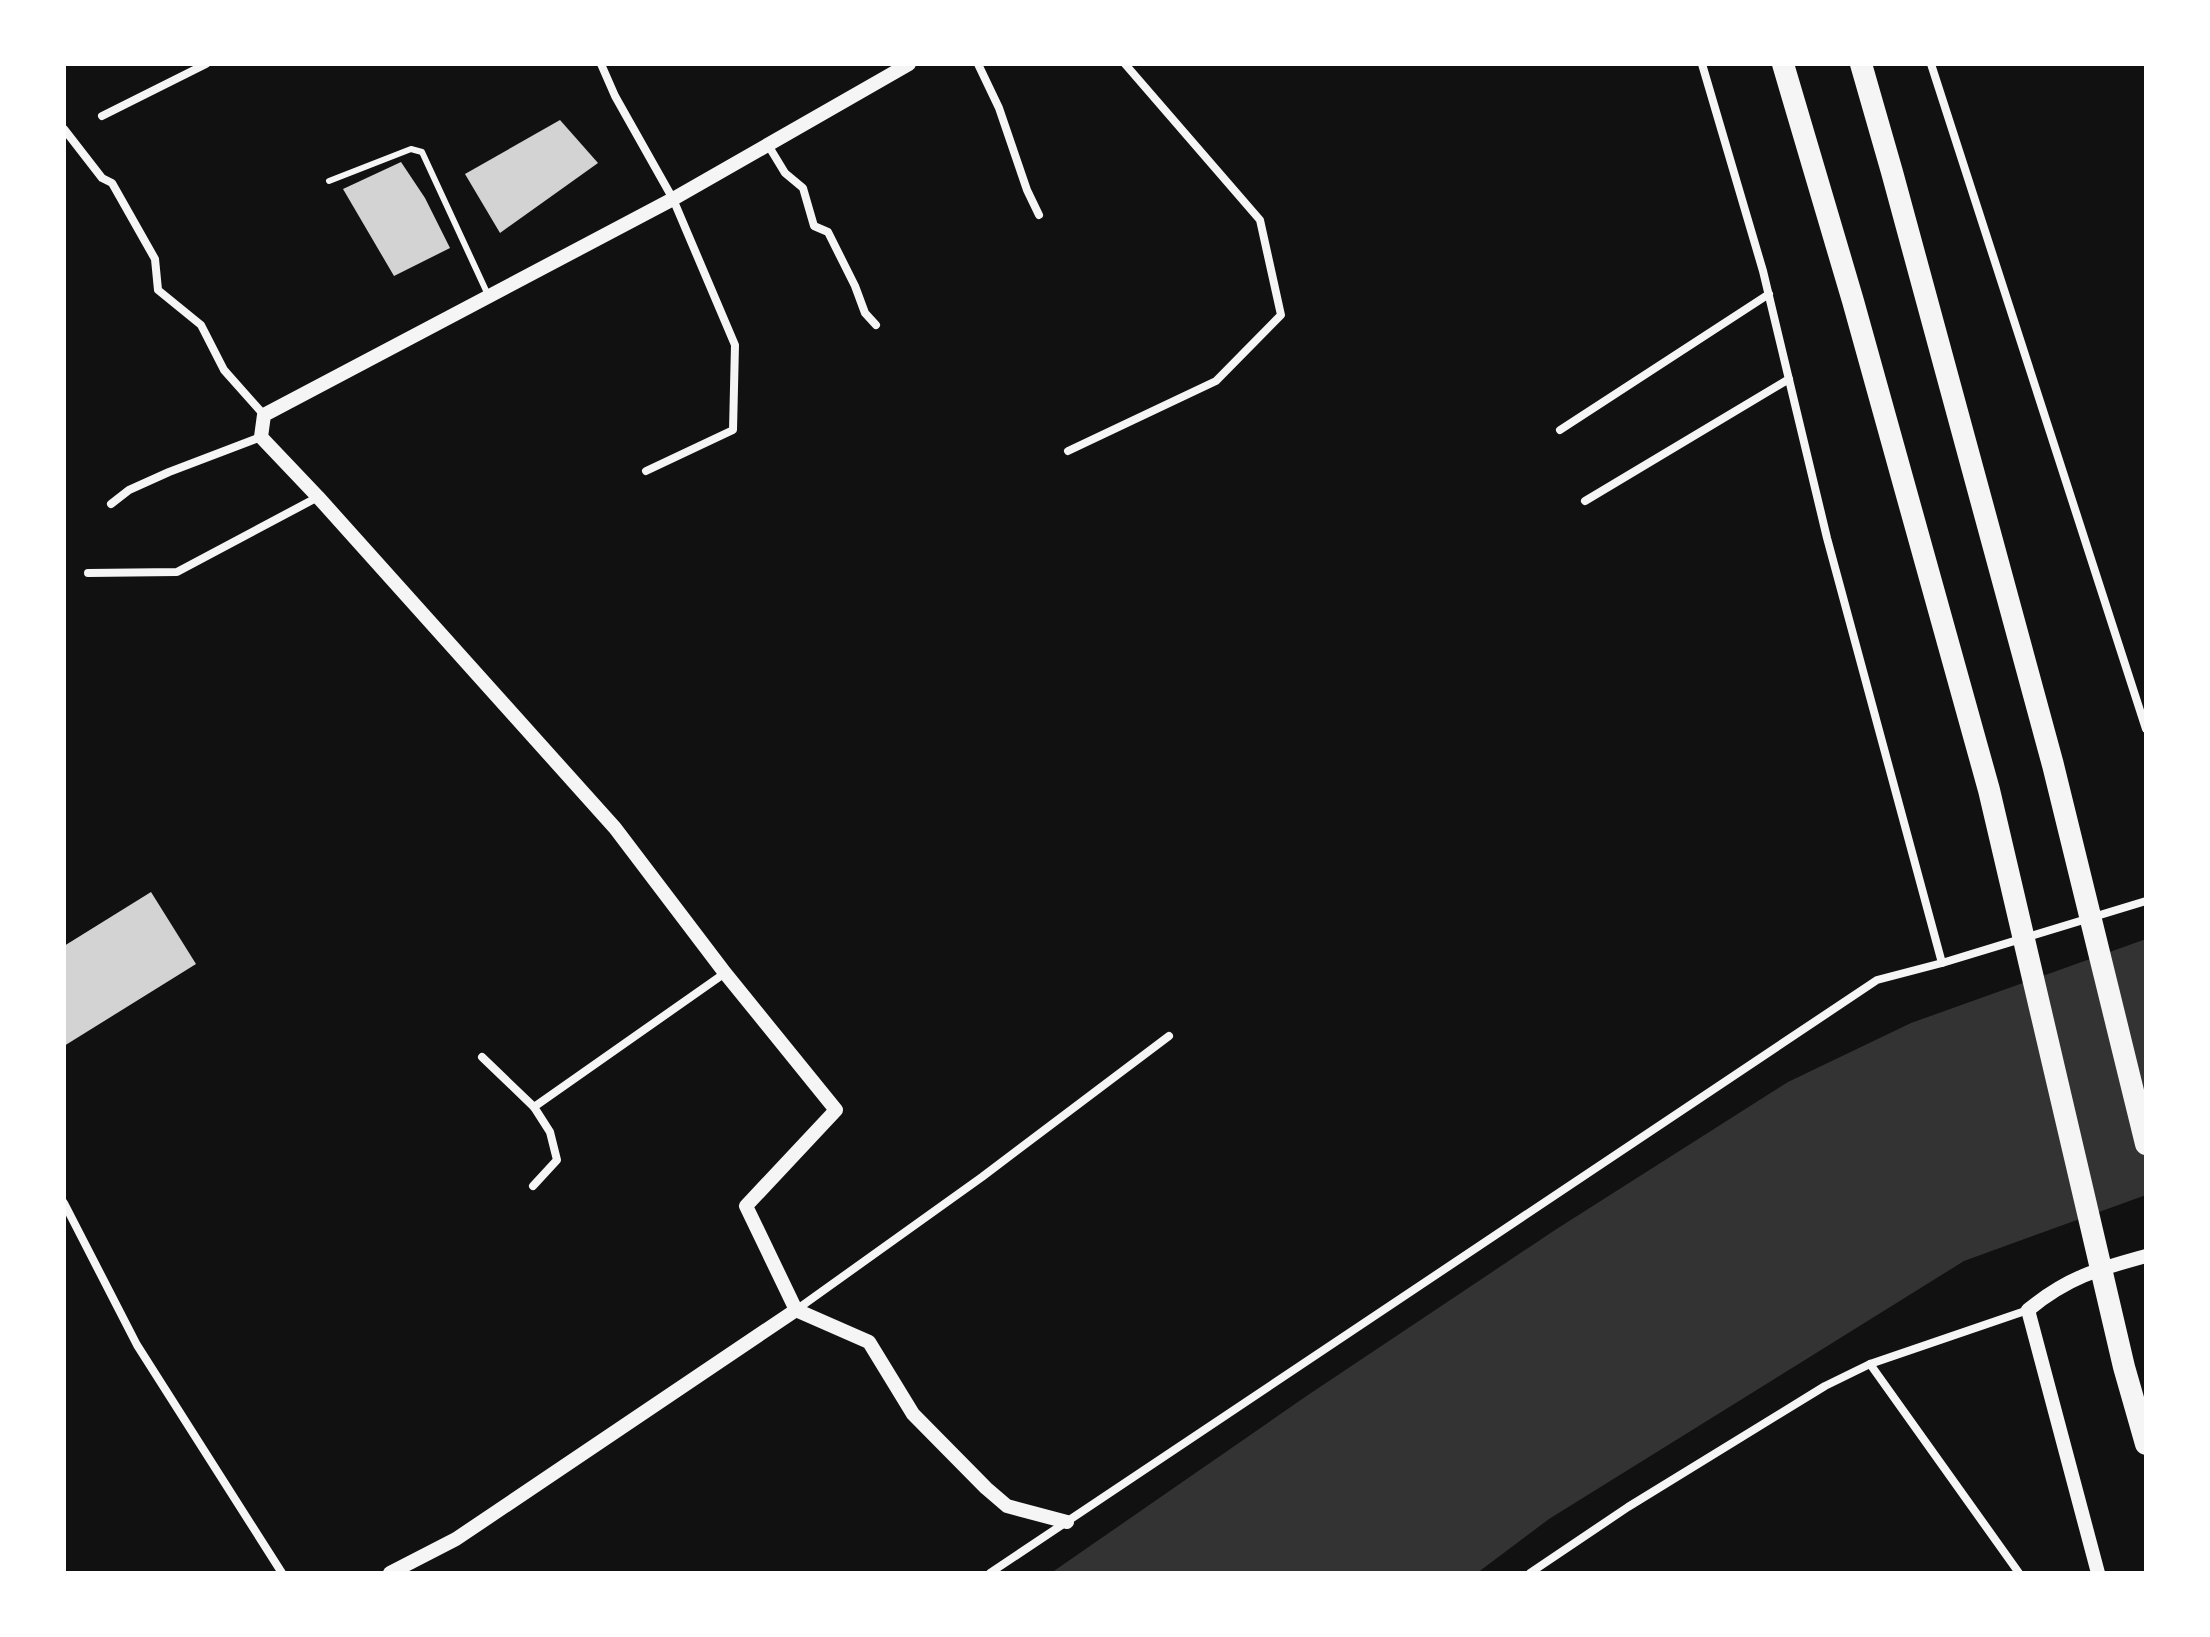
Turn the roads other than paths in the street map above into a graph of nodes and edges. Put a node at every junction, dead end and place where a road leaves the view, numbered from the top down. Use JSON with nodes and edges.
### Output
{"nodes":[{"id":1,"x":206,"y":64,"type":"edge"},
{"id":2,"x":601,"y":64,"type":"edge"},
{"id":3,"x":909,"y":64,"type":"edge"},
{"id":4,"x":978,"y":64,"type":"edge"},
{"id":5,"x":1125,"y":64,"type":"edge"},
{"id":6,"x":1702,"y":64,"type":"edge"},
{"id":7,"x":1783,"y":64,"type":"edge"},
{"id":8,"x":1861,"y":64,"type":"edge"},
{"id":9,"x":1931,"y":64,"type":"edge"},
{"id":10,"x":102,"y":116,"type":"dead end"},
{"id":11,"x":64,"y":129,"type":"edge"},
{"id":12,"x":768,"y":145,"type":"junction"},
{"id":13,"x":329,"y":181,"type":"dead end"},
{"id":14,"x":673,"y":199,"type":"junction"},
{"id":15,"x":1039,"y":215,"type":"dead end"},
{"id":16,"x":1769,"y":294,"type":"junction"},
{"id":17,"x":489,"y":297,"type":"junction"},
{"id":18,"x":876,"y":325,"type":"dead end"},
{"id":19,"x":1789,"y":379,"type":"junction"},
{"id":20,"x":264,"y":415,"type":"junction"},
{"id":21,"x":1560,"y":430,"type":"dead end"},
{"id":22,"x":261,"y":437,"type":"junction"},
{"id":23,"x":1068,"y":451,"type":"dead end"},
{"id":24,"x":646,"y":471,"type":"dead end"},
{"id":25,"x":318,"y":497,"type":"junction"},
{"id":26,"x":1585,"y":501,"type":"dead end"},
{"id":27,"x":111,"y":504,"type":"dead end"},
{"id":28,"x":88,"y":573,"type":"dead end"},
{"id":29,"x":2146,"y":729,"type":"edge"},
{"id":30,"x":2146,"y":901,"type":"edge"},
{"id":31,"x":1942,"y":963,"type":"junction"},
{"id":32,"x":725,"y":973,"type":"junction"},
{"id":33,"x":1169,"y":1036,"type":"dead end"},
{"id":34,"x":482,"y":1057,"type":"dead end"},
{"id":35,"x":534,"y":1107,"type":"junction"},
{"id":36,"x":2146,"y":1144,"type":"edge"},
{"id":37,"x":533,"y":1186,"type":"dead end"},
{"id":38,"x":64,"y":1203,"type":"edge"},
{"id":39,"x":2146,"y":1256,"type":"edge"},
{"id":40,"x":796,"y":1310,"type":"junction"},
{"id":41,"x":2028,"y":1310,"type":"junction"},
{"id":42,"x":1870,"y":1364,"type":"junction"},
{"id":43,"x":2146,"y":1444,"type":"edge"},
{"id":44,"x":1067,"y":1522,"type":"junction"},
{"id":45,"x":282,"y":1573,"type":"edge"},
{"id":46,"x":390,"y":1573,"type":"edge"},
{"id":47,"x":990,"y":1573,"type":"edge"},
{"id":48,"x":1530,"y":1573,"type":"edge"},
{"id":49,"x":2019,"y":1573,"type":"edge"},
{"id":50,"x":2098,"y":1573,"type":"edge"}],
"edges":[{"from":1,"to":10,"type":"street"},
{"from":2,"to":14,"type":"street"},
{"from":3,"to":12,"type":"street"},
{"from":4,"to":15,"type":"street"},
{"from":5,"to":23,"type":"street"},
{"from":6,"to":16,"type":"street"},
{"from":7,"to":43,"type":"highway"},
{"from":8,"to":36,"type":"highway"},
{"from":9,"to":29,"type":"street"},
{"from":11,"to":20,"type":"street"},
{"from":12,"to":14,"type":"street"},
{"from":12,"to":18,"type":"street"},
{"from":13,"to":17,"type":"lane"},
{"from":14,"to":17,"type":"street"},
{"from":14,"to":24,"type":"street"},
{"from":16,"to":19,"type":"street"},
{"from":16,"to":21,"type":"street"},
{"from":17,"to":20,"type":"street"},
{"from":19,"to":26,"type":"street"},
{"from":19,"to":31,"type":"street"},
{"from":20,"to":22,"type":"street"},
{"from":22,"to":25,"type":"street"},
{"from":22,"to":27,"type":"street"},
{"from":25,"to":28,"type":"street"},
{"from":25,"to":32,"type":"street"},
{"from":30,"to":31,"type":"street"},
{"from":31,"to":44,"type":"street"},
{"from":32,"to":35,"type":"street"},
{"from":32,"to":40,"type":"street"},
{"from":33,"to":40,"type":"street"},
{"from":34,"to":35,"type":"street"},
{"from":35,"to":37,"type":"street"},
{"from":38,"to":45,"type":"street"},
{"from":39,"to":41,"type":"street"},
{"from":40,"to":44,"type":"street"},
{"from":40,"to":46,"type":"street"},
{"from":41,"to":42,"type":"street"},
{"from":41,"to":50,"type":"street"},
{"from":42,"to":48,"type":"street"},
{"from":42,"to":49,"type":"street"},
{"from":44,"to":47,"type":"street"}]}
